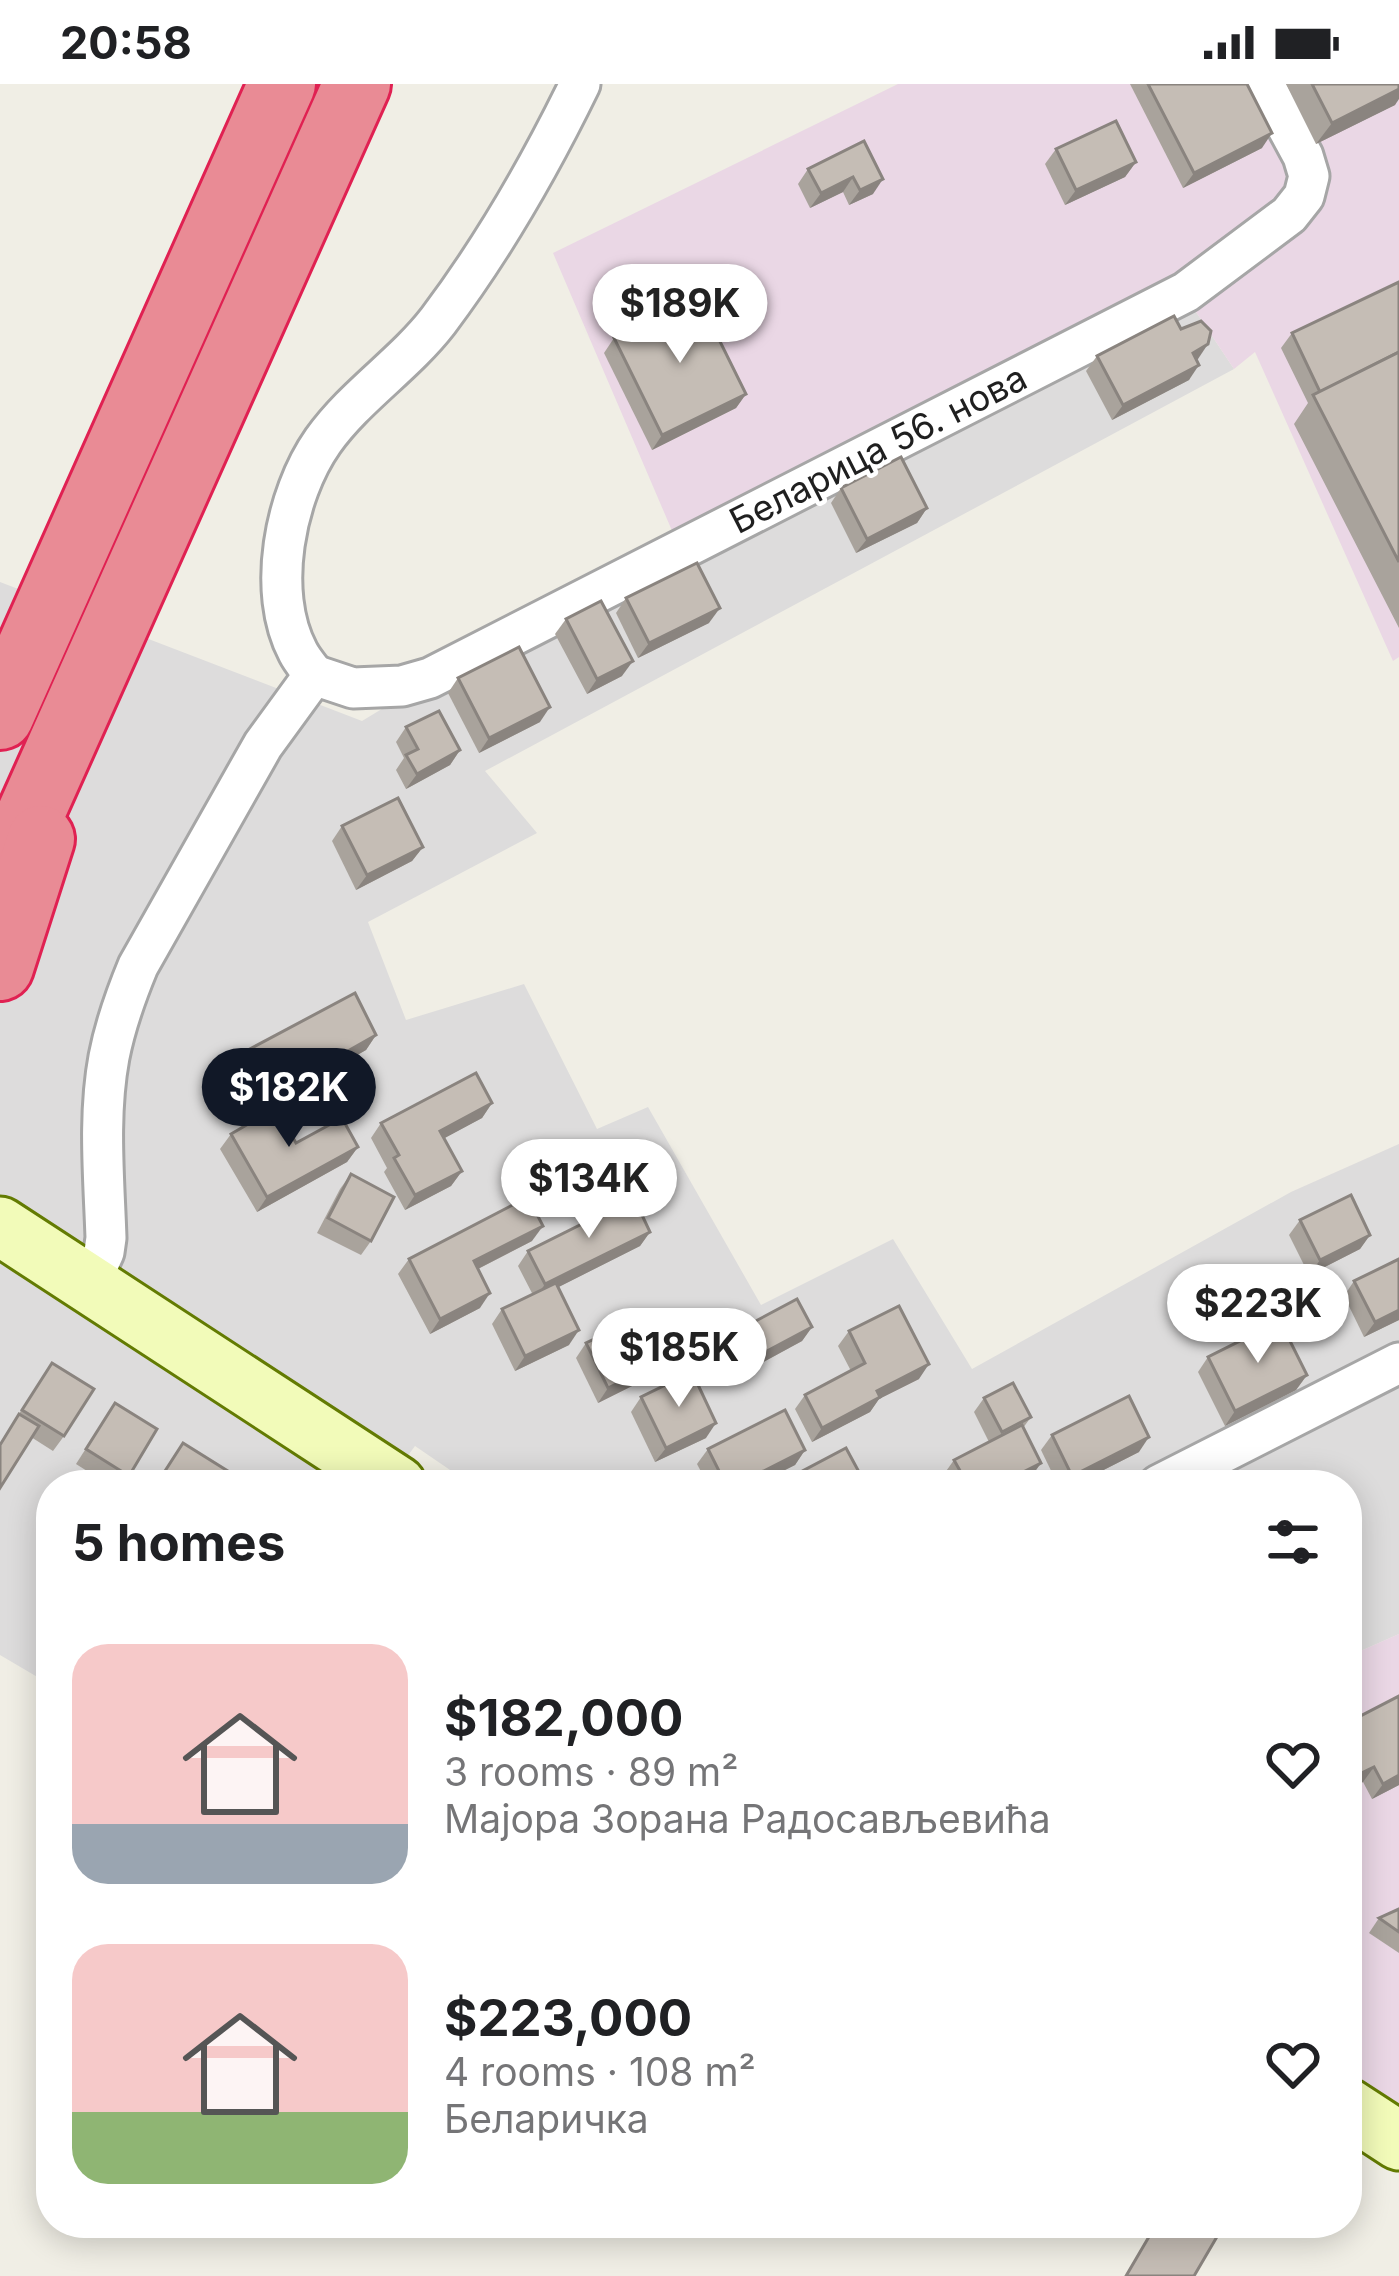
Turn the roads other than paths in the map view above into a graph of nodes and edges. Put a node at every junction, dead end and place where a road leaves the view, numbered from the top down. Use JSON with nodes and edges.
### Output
{"nodes":[{"id":1,"x":281,"y":84,"type":"edge"},
{"id":2,"x":357,"y":84,"type":"edge"},
{"id":3,"x":580,"y":84,"type":"edge"},
{"id":4,"x":1264,"y":84,"type":"edge"},
{"id":5,"x":110,"y":632,"type":"junction"},
{"id":6,"x":314,"y":675,"type":"junction"},
{"id":7,"x":0,"y":716,"type":"edge"},
{"id":8,"x":0,"y":882,"type":"edge"},
{"id":9,"x":0,"y":967,"type":"edge"},
{"id":10,"x":0,"y":1226,"type":"edge"},
{"id":11,"x":90,"y":1282,"type":"junction"},
{"id":12,"x":1399,"y":1364,"type":"edge"},
{"id":13,"x":374,"y":1470,"type":"edge"},
{"id":14,"x":1189,"y":1470,"type":"edge"},
{"id":15,"x":1362,"y":2117,"type":"edge"},
{"id":16,"x":1399,"y":2141,"type":"edge"}],
"edges":[{"from":1,"to":7,"type":"highway"},
{"from":2,"to":5,"type":"highway"},
{"from":3,"to":6,"type":"street"},
{"from":4,"to":6,"type":"street","name":"Беларица 56. нова"},
{"from":5,"to":8,"type":"highway"},
{"from":5,"to":9,"type":"highway"},
{"from":6,"to":11,"type":"street"},
{"from":10,"to":11,"type":"main road"},
{"from":11,"to":13,"type":"main road"},
{"from":12,"to":14,"type":"street"},
{"from":15,"to":16,"type":"main road"}]}
